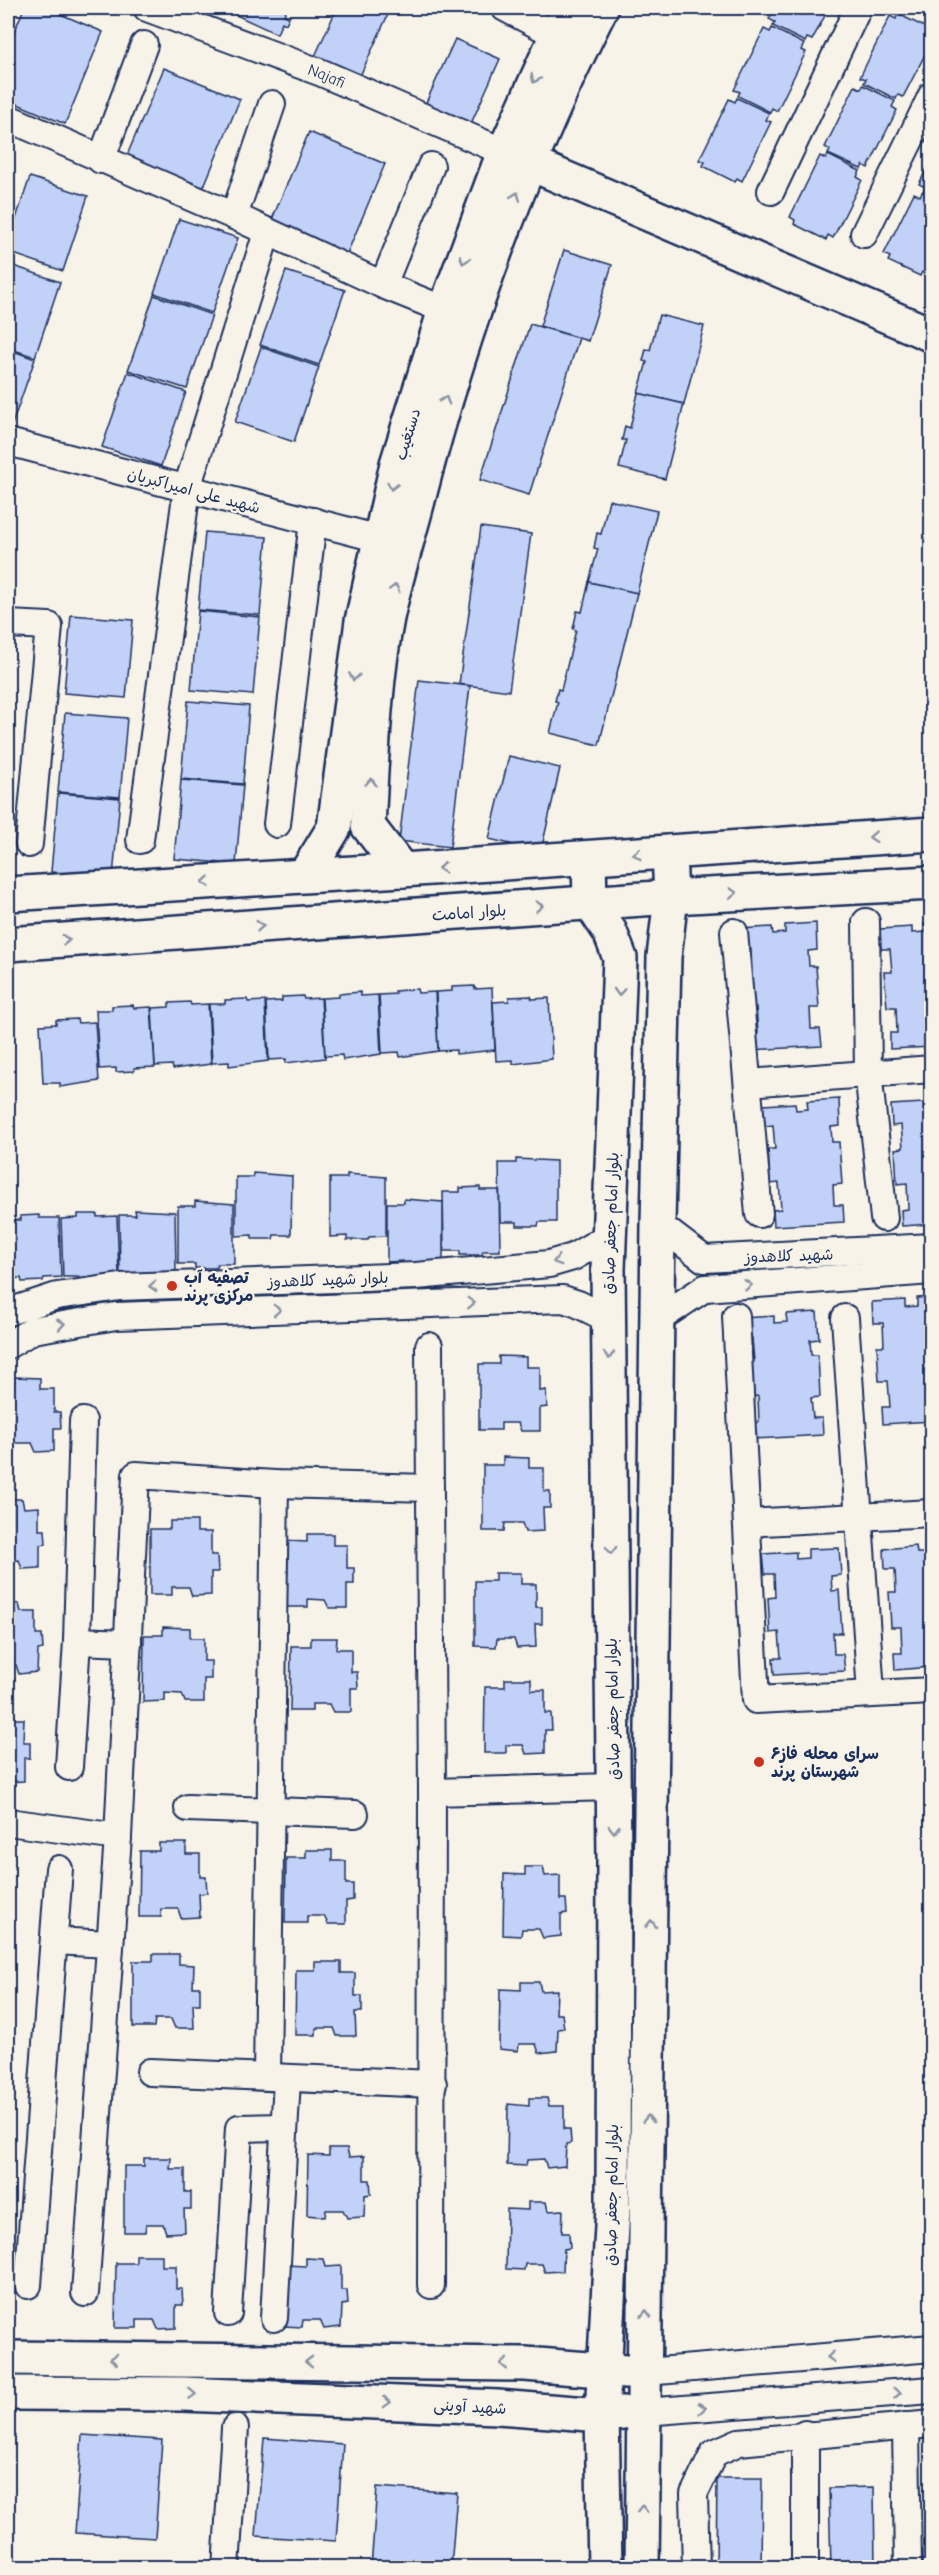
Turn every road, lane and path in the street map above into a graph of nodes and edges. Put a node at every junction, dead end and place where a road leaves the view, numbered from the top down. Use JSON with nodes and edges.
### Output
{"nodes":[{"id":1,"x":147,"y":8,"type":"edge"},
{"id":2,"x":505,"y":8,"type":"edge"},
{"id":3,"x":601,"y":8,"type":"edge"},
{"id":4,"x":858,"y":8,"type":"edge"},
{"id":5,"x":562,"y":21,"type":"edge"},
{"id":6,"x":144,"y":45,"type":"dead end"},
{"id":7,"x":932,"y":95,"type":"edge"},
{"id":8,"x":272,"y":104,"type":"dead end"},
{"id":9,"x":8,"y":118,"type":"edge"},
{"id":10,"x":516,"y":156,"type":"junction"},
{"id":11,"x":101,"y":160,"type":"junction"},
{"id":12,"x":431,"y":166,"type":"dead end"},
{"id":13,"x":771,"y":191,"type":"dead end"},
{"id":14,"x":234,"y":216,"type":"junction"},
{"id":15,"x":864,"y":234,"type":"dead end"},
{"id":16,"x":262,"y":248,"type":"dead end"},
{"id":17,"x":383,"y":285,"type":"junction"},
{"id":18,"x":445,"y":310,"type":"junction"},
{"id":19,"x":932,"y":334,"type":"edge"},
{"id":20,"x":8,"y":442,"type":"edge"},
{"id":21,"x":187,"y":488,"type":"junction"},
{"id":22,"x":313,"y":521,"type":"junction"},
{"id":23,"x":380,"y":539,"type":"junction"},
{"id":24,"x":8,"y":624,"type":"edge"},
{"id":25,"x":277,"y":824,"type":"dead end"},
{"id":26,"x":368,"y":826,"type":"junction"},
{"id":27,"x":334,"y":828,"type":"junction"},
{"id":28,"x":932,"y":834,"type":"edge"},
{"id":29,"x":140,"y":840,"type":"dead end"},
{"id":30,"x":29,"y":844,"type":"dead end"},
{"id":31,"x":669,"y":852,"type":"junction"},
{"id":32,"x":589,"y":858,"type":"junction"},
{"id":33,"x":402,"y":870,"type":"junction"},
{"id":34,"x":305,"y":875,"type":"junction"},
{"id":35,"x":932,"y":883,"type":"edge"},
{"id":36,"x":8,"y":894,"type":"edge"},
{"id":37,"x":671,"y":897,"type":"junction"},
{"id":38,"x":590,"y":902,"type":"junction"},
{"id":39,"x":866,"y":922,"type":"dead end"},
{"id":40,"x":734,"y":932,"type":"dead end"},
{"id":41,"x":8,"y":944,"type":"edge"},
{"id":42,"x":664,"y":957,"type":"junction"},
{"id":43,"x":620,"y":958,"type":"junction"},
{"id":44,"x":932,"y":1069,"type":"edge"},
{"id":45,"x":868,"y":1072,"type":"junction"},
{"id":46,"x":748,"y":1083,"type":"junction"},
{"id":47,"x":759,"y":1214,"type":"dead end"},
{"id":48,"x":884,"y":1218,"type":"dead end"},
{"id":49,"x":658,"y":1224,"type":"junction"},
{"id":50,"x":609,"y":1236,"type":"junction"},
{"id":51,"x":932,"y":1247,"type":"edge"},
{"id":52,"x":704,"y":1259,"type":"junction"},
{"id":53,"x":868,"y":1264,"type":"junction"},
{"id":54,"x":932,"y":1271,"type":"edge"},
{"id":55,"x":705,"y":1288,"type":"junction"},
{"id":56,"x":8,"y":1312,"type":"edge"},
{"id":57,"x":736,"y":1316,"type":"dead end"},
{"id":58,"x":845,"y":1318,"type":"dead end"},
{"id":59,"x":608,"y":1319,"type":"junction"},
{"id":60,"x":657,"y":1320,"type":"junction"},
{"id":61,"x":8,"y":1345,"type":"edge"},
{"id":62,"x":429,"y":1346,"type":"dead end"},
{"id":63,"x":83,"y":1421,"type":"dead end"},
{"id":64,"x":275,"y":1484,"type":"junction"},
{"id":65,"x":430,"y":1488,"type":"junction"},
{"id":66,"x":932,"y":1513,"type":"edge"},
{"id":67,"x":859,"y":1517,"type":"junction"},
{"id":68,"x":747,"y":1523,"type":"junction"},
{"id":69,"x":77,"y":1641,"type":"junction"},
{"id":70,"x":128,"y":1643,"type":"junction"},
{"id":71,"x":932,"y":1690,"type":"edge"},
{"id":72,"x":871,"y":1693,"type":"junction"},
{"id":73,"x":69,"y":1767,"type":"dead end"},
{"id":74,"x":613,"y":1787,"type":"junction"},
{"id":75,"x":432,"y":1792,"type":"junction"},
{"id":76,"x":188,"y":1808,"type":"dead end"},
{"id":77,"x":270,"y":1811,"type":"junction"},
{"id":78,"x":355,"y":1814,"type":"dead end"},
{"id":79,"x":8,"y":1822,"type":"edge"},
{"id":80,"x":118,"y":1837,"type":"junction"},
{"id":81,"x":59,"y":1869,"type":"dead end"},
{"id":82,"x":54,"y":1941,"type":"junction"},
{"id":83,"x":109,"y":1944,"type":"junction"},
{"id":84,"x":150,"y":2072,"type":"dead end"},
{"id":85,"x":277,"y":2078,"type":"junction"},
{"id":86,"x":433,"y":2084,"type":"junction"},
{"id":87,"x":284,"y":2127,"type":"junction"},
{"id":88,"x":28,"y":2285,"type":"dead end"},
{"id":89,"x":431,"y":2285,"type":"dead end"},
{"id":90,"x":86,"y":2293,"type":"dead end"},
{"id":91,"x":228,"y":2313,"type":"dead end"},
{"id":92,"x":274,"y":2318,"type":"dead end"},
{"id":93,"x":932,"y":2348,"type":"edge"},
{"id":94,"x":8,"y":2358,"type":"edge"},
{"id":95,"x":553,"y":2366,"type":"junction"},
{"id":96,"x":606,"y":2372,"type":"junction"},
{"id":97,"x":646,"y":2372,"type":"junction"},
{"id":98,"x":932,"y":2390,"type":"edge"},
{"id":99,"x":8,"y":2393,"type":"edge"},
{"id":100,"x":551,"y":2410,"type":"junction"},
{"id":101,"x":644,"y":2412,"type":"junction"},
{"id":102,"x":602,"y":2415,"type":"junction"},
{"id":103,"x":919,"y":2425,"type":"edge"},
{"id":104,"x":235,"y":2428,"type":"dead end"},
{"id":105,"x":806,"y":2434,"type":"junction"},
{"id":106,"x":226,"y":2568,"type":"edge"},
{"id":107,"x":605,"y":2568,"type":"edge"},
{"id":108,"x":642,"y":2568,"type":"edge"},
{"id":109,"x":696,"y":2568,"type":"edge"},
{"id":110,"x":805,"y":2568,"type":"edge"},
{"id":111,"x":908,"y":2568,"type":"edge"}],
"edges":[{"from":1,"to":10,"type":"street","name":"Najafi"},
{"from":2,"to":5,"type":"street"},
{"from":3,"to":10,"type":"street","name":"دستغیب"},
{"from":4,"to":13,"type":"street"},
{"from":5,"to":10,"type":"street","name":"دستغیب","one_way":true},
{"from":6,"to":11,"type":"street"},
{"from":7,"to":15,"type":"street"},
{"from":8,"to":14,"type":"street"},
{"from":9,"to":11,"type":"street"},
{"from":10,"to":18,"type":"street","name":"دستغیب","one_way":true},
{"from":10,"to":19,"type":"street"},
{"from":26,"to":10,"type":"street","name":"دستغیب","one_way":true},
{"from":11,"to":14,"type":"street"},
{"from":12,"to":17,"type":"street"},
{"from":14,"to":17,"type":"street"},
{"from":16,"to":21,"type":"street"},
{"from":17,"to":18,"type":"street"},
{"from":18,"to":23,"type":"street","name":"دستغیب","one_way":true},
{"from":20,"to":21,"type":"street","name":"شهید علی امیراکبریان"},
{"from":21,"to":22,"type":"street","name":"شهید علی امیراکبریان"},
{"from":21,"to":29,"type":"street"},
{"from":22,"to":23,"type":"street","name":"شهید علی امیراکبریان"},
{"from":22,"to":25,"type":"street"},
{"from":23,"to":27,"type":"street","name":"دستغیب","one_way":true},
{"from":24,"to":30,"type":"street"},
{"from":26,"to":27,"type":"street"},
{"from":26,"to":33,"type":"street"},
{"from":27,"to":34,"type":"street","name":"دستغیب"},
{"from":28,"to":31,"type":"street","one_way":true},
{"from":31,"to":32,"type":"street","one_way":true},
{"from":31,"to":37,"type":"street"},
{"from":32,"to":33,"type":"street","one_way":true},
{"from":32,"to":38,"type":"street"},
{"from":33,"to":34,"type":"street"},
{"from":34,"to":36,"type":"street","one_way":true},
{"from":37,"to":35,"type":"street","name":"بلوار امامت","one_way":true},
{"from":37,"to":38,"type":"street","name":"بلوار امامت"},
{"from":37,"to":42,"type":"street"},
{"from":41,"to":38,"type":"street","name":"بلوار امامت","one_way":true},
{"from":38,"to":43,"type":"street","name":"بلوار امام جعفر صادق"},
{"from":39,"to":45,"type":"street"},
{"from":40,"to":46,"type":"street"},
{"from":42,"to":43,"type":"street"},
{"from":42,"to":49,"type":"street"},
{"from":43,"to":50,"type":"street","name":"بلوار امام جعفر صادق","one_way":true},
{"from":44,"to":45,"type":"street"},
{"from":45,"to":46,"type":"street"},
{"from":45,"to":48,"type":"street"},
{"from":46,"to":47,"type":"street"},
{"from":49,"to":52,"type":"street"},
{"from":49,"to":60,"type":"street"},
{"from":50,"to":56,"type":"street","name":"بلوار شهید کلاهدوز","one_way":true},
{"from":50,"to":59,"type":"street","name":"بلوار امام جعفر صادق"},
{"from":51,"to":53,"type":"street","name":"شهید کلاهدوز"},
{"from":52,"to":53,"type":"street","name":"شهید کلاهدوز"},
{"from":52,"to":55,"type":"street"},
{"from":53,"to":54,"type":"street","name":"شهید کلاهدوز"},
{"from":55,"to":53,"type":"street","name":"شهید کلاهدوز","one_way":true},
{"from":55,"to":60,"type":"street","name":"شهید کلاهدوز"},
{"from":57,"to":68,"type":"street"},
{"from":58,"to":67,"type":"street"},
{"from":61,"to":59,"type":"street","name":"بلوار شهید کلاهدوز","one_way":true},
{"from":59,"to":74,"type":"street","name":"بلوار امام جعفر صادق","one_way":true},
{"from":97,"to":60,"type":"street","one_way":true},
{"from":62,"to":65,"type":"street"},
{"from":63,"to":69,"type":"street"},
{"from":64,"to":65,"type":"street"},
{"from":64,"to":70,"type":"street"},
{"from":64,"to":77,"type":"street"},
{"from":65,"to":75,"type":"street"},
{"from":66,"to":67,"type":"street"},
{"from":67,"to":68,"type":"street"},
{"from":67,"to":72,"type":"street"},
{"from":68,"to":72,"type":"street"},
{"from":69,"to":70,"type":"street"},
{"from":69,"to":73,"type":"street"},
{"from":70,"to":80,"type":"street"},
{"from":71,"to":72,"type":"street"},
{"from":74,"to":75,"type":"street"},
{"from":74,"to":96,"type":"street","name":"بلوار امام جعفر صادق","one_way":true},
{"from":75,"to":86,"type":"street"},
{"from":76,"to":77,"type":"street"},
{"from":77,"to":78,"type":"street"},
{"from":77,"to":85,"type":"street"},
{"from":79,"to":80,"type":"street"},
{"from":80,"to":83,"type":"street"},
{"from":81,"to":82,"type":"street"},
{"from":82,"to":83,"type":"street"},
{"from":82,"to":88,"type":"street"},
{"from":83,"to":90,"type":"street"},
{"from":84,"to":85,"type":"street"},
{"from":85,"to":86,"type":"street"},
{"from":85,"to":87,"type":"street"},
{"from":86,"to":89,"type":"street"},
{"from":87,"to":91,"type":"street"},
{"from":87,"to":92,"type":"street"},
{"from":93,"to":97,"type":"street","one_way":true},
{"from":95,"to":94,"type":"street","one_way":true},
{"from":95,"to":96,"type":"street"},
{"from":95,"to":100,"type":"street"},
{"from":96,"to":97,"type":"street"},
{"from":96,"to":102,"type":"street","name":"بلوار امام جعفر صادق"},
{"from":97,"to":101,"type":"street"},
{"from":101,"to":98,"type":"street","name":"شهید آوینی","one_way":true},
{"from":99,"to":100,"type":"street","name":"شهید آوینی","one_way":true},
{"from":100,"to":102,"type":"street","name":"شهید آوینی"},
{"from":101,"to":102,"type":"street","name":"شهید آوینی"},
{"from":108,"to":101,"type":"street","one_way":true},
{"from":102,"to":107,"type":"street","name":"بلوار امام جعفر صادق"},
{"from":103,"to":105,"type":"street"},
{"from":103,"to":111,"type":"street"},
{"from":104,"to":106,"type":"street"},
{"from":105,"to":109,"type":"street"},
{"from":105,"to":110,"type":"street"}]}
